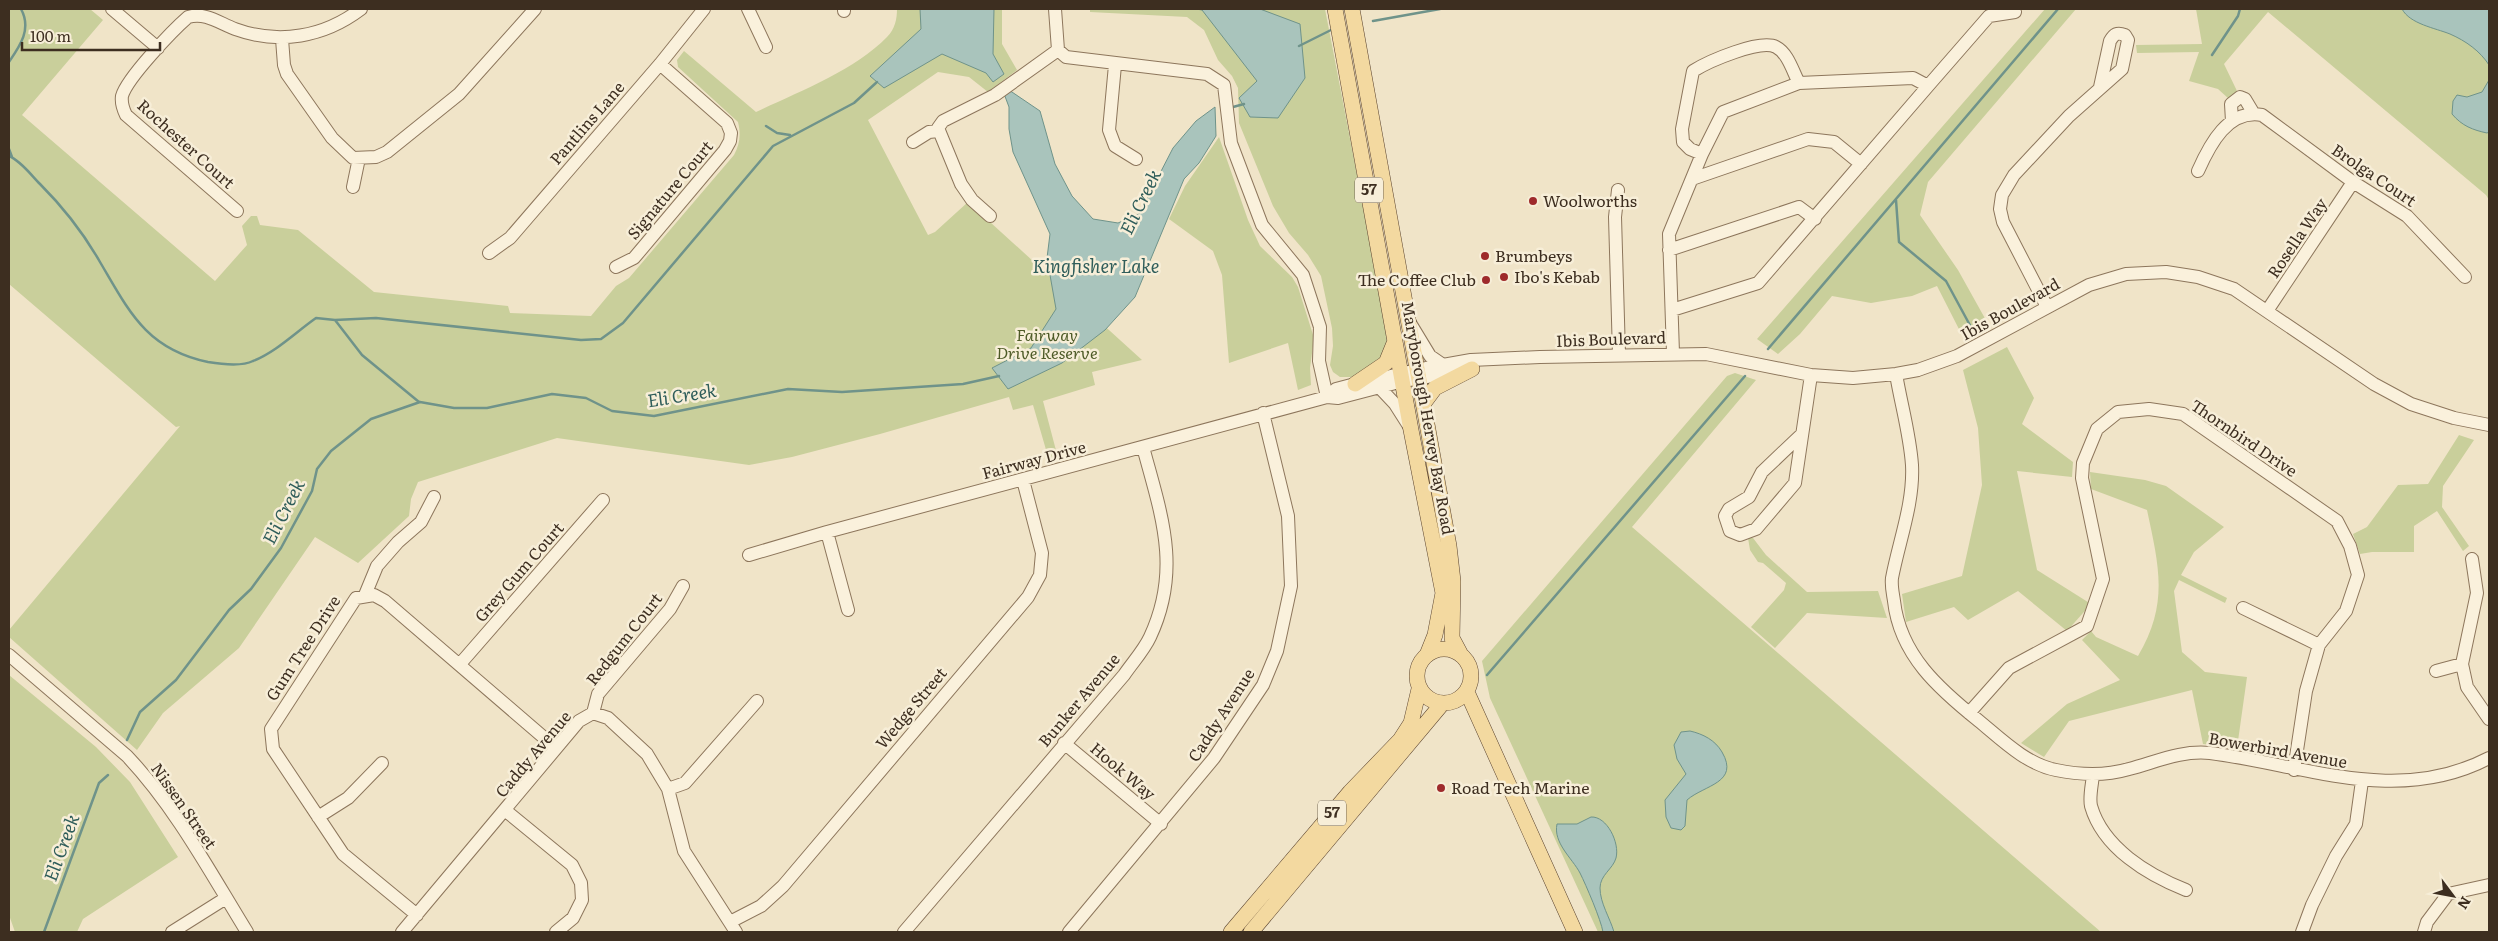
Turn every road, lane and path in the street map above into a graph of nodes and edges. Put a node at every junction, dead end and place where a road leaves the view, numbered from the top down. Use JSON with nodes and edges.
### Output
{"nodes":[{"id":1,"x":112,"y":9,"type":"edge"},
{"id":2,"x":361,"y":9,"type":"edge"},
{"id":3,"x":535,"y":9,"type":"edge"},
{"id":4,"x":704,"y":9,"type":"edge"},
{"id":5,"x":748,"y":9,"type":"edge"},
{"id":6,"x":1055,"y":9,"type":"edge"},
{"id":7,"x":1335,"y":9,"type":"edge"},
{"id":8,"x":1352,"y":9,"type":"edge"},
{"id":9,"x":2015,"y":12,"type":"dead end"},
{"id":10,"x":282,"y":39,"type":"junction"},
{"id":11,"x":766,"y":47,"type":"dead end"},
{"id":12,"x":158,"y":48,"type":"junction"},
{"id":13,"x":1058,"y":50,"type":"junction"},
{"id":14,"x":660,"y":64,"type":"junction"},
{"id":15,"x":1115,"y":64,"type":"junction"},
{"id":16,"x":1799,"y":83,"type":"junction"},
{"id":17,"x":1928,"y":86,"type":"junction"},
{"id":18,"x":2100,"y":87,"type":"dead end"},
{"id":19,"x":2254,"y":114,"type":"junction"},
{"id":20,"x":2232,"y":121,"type":"junction"},
{"id":21,"x":938,"y":131,"type":"junction"},
{"id":22,"x":913,"y":142,"type":"dead end"},
{"id":23,"x":1702,"y":154,"type":"junction"},
{"id":24,"x":359,"y":158,"type":"junction"},
{"id":25,"x":1136,"y":159,"type":"dead end"},
{"id":26,"x":1861,"y":164,"type":"junction"},
{"id":27,"x":2198,"y":171,"type":"dead end"},
{"id":28,"x":1692,"y":179,"type":"junction"},
{"id":29,"x":2353,"y":182,"type":"junction"},
{"id":30,"x":353,"y":187,"type":"dead end"},
{"id":31,"x":1618,"y":190,"type":"dead end"},
{"id":32,"x":237,"y":211,"type":"dead end"},
{"id":33,"x":990,"y":216,"type":"dead end"},
{"id":34,"x":1814,"y":219,"type":"junction"},
{"id":35,"x":1669,"y":250,"type":"junction"},
{"id":36,"x":489,"y":253,"type":"dead end"},
{"id":37,"x":616,"y":268,"type":"dead end"},
{"id":38,"x":2464,"y":277,"type":"dead end"},
{"id":39,"x":2047,"y":307,"type":"junction"},
{"id":40,"x":1672,"y":310,"type":"junction"},
{"id":41,"x":2267,"y":311,"type":"junction"},
{"id":42,"x":1408,"y":318,"type":"junction"},
{"id":43,"x":1396,"y":340,"type":"junction"},
{"id":44,"x":1673,"y":353,"type":"junction"},
{"id":45,"x":1619,"y":354,"type":"junction"},
{"id":46,"x":1509,"y":359,"type":"junction"},
{"id":47,"x":1443,"y":365,"type":"junction"},
{"id":48,"x":1472,"y":369,"type":"junction"},
{"id":49,"x":1896,"y":374,"type":"junction"},
{"id":50,"x":1811,"y":375,"type":"junction"},
{"id":51,"x":1410,"y":376,"type":"junction"},
{"id":52,"x":1355,"y":384,"type":"junction"},
{"id":53,"x":1379,"y":387,"type":"junction"},
{"id":54,"x":1327,"y":396,"type":"junction"},
{"id":55,"x":1423,"y":404,"type":"junction"},
{"id":56,"x":1264,"y":413,"type":"junction"},
{"id":57,"x":2489,"y":425,"type":"edge"},
{"id":58,"x":1411,"y":430,"type":"junction"},
{"id":59,"x":1802,"y":434,"type":"junction"},
{"id":60,"x":1143,"y":447,"type":"junction"},
{"id":61,"x":1023,"y":480,"type":"junction"},
{"id":62,"x":434,"y":497,"type":"dead end"},
{"id":63,"x":603,"y":500,"type":"dead end"},
{"id":64,"x":827,"y":532,"type":"junction"},
{"id":65,"x":749,"y":555,"type":"dead end"},
{"id":66,"x":2472,"y":559,"type":"dead end"},
{"id":67,"x":683,"y":586,"type":"dead end"},
{"id":68,"x":365,"y":595,"type":"junction"},
{"id":69,"x":2243,"y":608,"type":"dead end"},
{"id":70,"x":848,"y":610,"type":"dead end"},
{"id":71,"x":2319,"y":645,"type":"junction"},
{"id":72,"x":1460,"y":653,"type":"junction"},
{"id":73,"x":1427,"y":654,"type":"junction"},
{"id":74,"x":9,"y":655,"type":"edge"},
{"id":75,"x":460,"y":664,"type":"junction"},
{"id":76,"x":2462,"y":664,"type":"junction"},
{"id":77,"x":2436,"y":672,"type":"dead end"},
{"id":78,"x":1419,"y":689,"type":"junction"},
{"id":79,"x":1468,"y":692,"type":"junction"},
{"id":80,"x":757,"y":701,"type":"dead end"},
{"id":81,"x":1442,"y":704,"type":"junction"},
{"id":82,"x":593,"y":712,"type":"junction"},
{"id":83,"x":1968,"y":713,"type":"junction"},
{"id":84,"x":2489,"y":720,"type":"edge"},
{"id":85,"x":1064,"y":743,"type":"junction"},
{"id":86,"x":556,"y":748,"type":"junction"},
{"id":87,"x":2489,"y":758,"type":"edge"},
{"id":88,"x":382,"y":763,"type":"dead end"},
{"id":89,"x":2294,"y":770,"type":"junction"},
{"id":90,"x":2092,"y":775,"type":"junction"},
{"id":91,"x":2362,"y":781,"type":"junction"},
{"id":92,"x":668,"y":789,"type":"junction"},
{"id":93,"x":506,"y":811,"type":"junction"},
{"id":94,"x":318,"y":817,"type":"junction"},
{"id":95,"x":1161,"y":824,"type":"junction"},
{"id":96,"x":2489,"y":885,"type":"edge"},
{"id":97,"x":2186,"y":890,"type":"dead end"},
{"id":98,"x":226,"y":898,"type":"junction"},
{"id":99,"x":417,"y":915,"type":"junction"},
{"id":100,"x":733,"y":927,"type":"edge"},
{"id":101,"x":172,"y":932,"type":"edge"},
{"id":102,"x":247,"y":932,"type":"edge"},
{"id":103,"x":402,"y":932,"type":"edge"},
{"id":104,"x":556,"y":932,"type":"edge"},
{"id":105,"x":904,"y":932,"type":"edge"},
{"id":106,"x":1070,"y":932,"type":"edge"},
{"id":107,"x":1231,"y":932,"type":"edge"},
{"id":108,"x":1251,"y":932,"type":"edge"},
{"id":109,"x":1575,"y":932,"type":"edge"},
{"id":110,"x":2302,"y":932,"type":"edge"},
{"id":111,"x":2424,"y":932,"type":"edge"}],
"edges":[{"from":1,"to":12,"type":"street"},
{"from":2,"to":10,"type":"street"},
{"from":3,"to":24,"type":"street"},
{"from":4,"to":14,"type":"street","name":"Pantlins Lane"},
{"from":5,"to":11,"type":"street"},
{"from":6,"to":13,"type":"street"},
{"from":7,"to":43,"type":"main road","name":"Maryborough Hervey Bay Road","number":"57"},
{"from":8,"to":42,"type":"main road","name":"Maryborough Hervey Bay Road","number":"57"},
{"from":9,"to":17,"type":"street"},
{"from":10,"to":12,"type":"street"},
{"from":10,"to":24,"type":"street"},
{"from":12,"to":32,"type":"street","name":"Rochester Court"},
{"from":13,"to":15,"type":"street"},
{"from":13,"to":21,"type":"street"},
{"from":14,"to":36,"type":"street","name":"Pantlins Lane"},
{"from":14,"to":37,"type":"street","name":"Signature Court"},
{"from":15,"to":25,"type":"street"},
{"from":15,"to":54,"type":"street"},
{"from":16,"to":17,"type":"street"},
{"from":16,"to":23,"type":"street"},
{"from":16,"to":23,"type":"street"},
{"from":17,"to":26,"type":"street"},
{"from":18,"to":39,"type":"street"},
{"from":19,"to":20,"type":"street"},
{"from":19,"to":20,"type":"street","name":"Brolga Court"},
{"from":19,"to":29,"type":"street","name":"Brolga Court"},
{"from":20,"to":27,"type":"street"},
{"from":21,"to":22,"type":"street"},
{"from":21,"to":33,"type":"street"},
{"from":23,"to":28,"type":"street"},
{"from":24,"to":30,"type":"street"},
{"from":26,"to":28,"type":"street"},
{"from":26,"to":34,"type":"street"},
{"from":28,"to":35,"type":"street"},
{"from":29,"to":38,"type":"street","name":"Brolga Court"},
{"from":29,"to":41,"type":"street","name":"Rosella Way"},
{"from":31,"to":45,"type":"street"},
{"from":34,"to":35,"type":"street"},
{"from":34,"to":40,"type":"street"},
{"from":35,"to":40,"type":"street"},
{"from":39,"to":41,"type":"street","name":"Ibis Boulevard"},
{"from":39,"to":49,"type":"street","name":"Ibis Boulevard"},
{"from":40,"to":44,"type":"street"},
{"from":41,"to":57,"type":"street","name":"Ibis Boulevard"},
{"from":42,"to":47,"type":"street"},
{"from":42,"to":51,"type":"main road","name":"Maryborough Hervey Bay Road","number":"57"},
{"from":43,"to":51,"type":"main road","name":"Maryborough Hervey Bay Road","number":"57"},
{"from":43,"to":52,"type":"main road"},
{"from":44,"to":45,"type":"street","name":"Ibis Boulevard"},
{"from":44,"to":50,"type":"street","name":"Ibis Boulevard"},
{"from":45,"to":46,"type":"street","name":"Ibis Boulevard"},
{"from":46,"to":47,"type":"street","name":"Ibis Boulevard"},
{"from":46,"to":48,"type":"street","name":"Ibis Boulevard"},
{"from":47,"to":51,"type":"street","name":"Ibis Boulevard"},
{"from":48,"to":51,"type":"street","name":"Ibis Boulevard"},
{"from":48,"to":55,"type":"main road"},
{"from":49,"to":50,"type":"street","name":"Ibis Boulevard"},
{"from":49,"to":83,"type":"street","name":"Bowerbird Avenue"},
{"from":50,"to":59,"type":"street"},
{"from":51,"to":52,"type":"street","name":"Fairway Drive"},
{"from":51,"to":53,"type":"street","name":"Fairway Drive"},
{"from":51,"to":55,"type":"main road","name":"Maryborough Hervey Bay Road","number":"57"},
{"from":51,"to":58,"type":"main road","name":"Maryborough Hervey Bay Road","number":"57"},
{"from":52,"to":54,"type":"street","name":"Fairway Drive"},
{"from":53,"to":54,"type":"street","name":"Fairway Drive"},
{"from":53,"to":58,"type":"street"},
{"from":54,"to":56,"type":"street","name":"Fairway Drive"},
{"from":55,"to":72,"type":"main road","name":"Maryborough Hervey Bay Road","number":"57"},
{"from":56,"to":60,"type":"street","name":"Fairway Drive"},
{"from":56,"to":95,"type":"street","name":"Caddy Avenue"},
{"from":58,"to":73,"type":"main road","name":"Maryborough Hervey Bay Road","number":"57"},
{"from":59,"to":59,"type":"street"},
{"from":60,"to":61,"type":"street","name":"Fairway Drive"},
{"from":60,"to":85,"type":"street","name":"Bunker Avenue"},
{"from":61,"to":64,"type":"street","name":"Fairway Drive"},
{"from":61,"to":100,"type":"street","name":"Wedge Street"},
{"from":62,"to":68,"type":"street"},
{"from":63,"to":75,"type":"street","name":"Grey Gum Court"},
{"from":64,"to":65,"type":"street","name":"Fairway Drive"},
{"from":64,"to":70,"type":"street"},
{"from":66,"to":76,"type":"street"},
{"from":67,"to":82,"type":"street","name":"Redgum Court"},
{"from":68,"to":75,"type":"street","name":"Gum Tree Drive"},
{"from":68,"to":94,"type":"street","name":"Gum Tree Drive"},
{"from":69,"to":71,"type":"street"},
{"from":71,"to":83,"type":"street","name":"Thornbird Drive"},
{"from":71,"to":89,"type":"street","name":"Thornbird Drive"},
{"from":72,"to":73,"type":"main road"},
{"from":72,"to":79,"type":"main road","number":"57"},
{"from":73,"to":78,"type":"main road","number":"57"},
{"from":74,"to":98,"type":"street","name":"Nissen Street"},
{"from":75,"to":86,"type":"street","name":"Gum Tree Drive"},
{"from":76,"to":77,"type":"street"},
{"from":76,"to":84,"type":"street"},
{"from":78,"to":81,"type":"main road"},
{"from":78,"to":107,"type":"main road","number":"57"},
{"from":79,"to":81,"type":"main road","number":"57"},
{"from":79,"to":109,"type":"main road"},
{"from":80,"to":92,"type":"street"},
{"from":81,"to":108,"type":"main road","number":"57"},
{"from":82,"to":86,"type":"street","name":"Caddy Avenue"},
{"from":82,"to":92,"type":"street","name":"Caddy Avenue"},
{"from":83,"to":90,"type":"street","name":"Bowerbird Avenue"},
{"from":85,"to":95,"type":"street","name":"Hook Way"},
{"from":85,"to":105,"type":"street","name":"Bunker Avenue"},
{"from":86,"to":93,"type":"street","name":"Caddy Avenue"},
{"from":87,"to":91,"type":"street","name":"Bowerbird Avenue"},
{"from":88,"to":94,"type":"street"},
{"from":89,"to":90,"type":"street","name":"Bowerbird Avenue"},
{"from":89,"to":91,"type":"street","name":"Bowerbird Avenue"},
{"from":90,"to":97,"type":"street"},
{"from":91,"to":110,"type":"street"},
{"from":92,"to":100,"type":"street","name":"Caddy Avenue"},
{"from":93,"to":99,"type":"street","name":"Caddy Avenue"},
{"from":93,"to":104,"type":"street"},
{"from":94,"to":99,"type":"street","name":"Gum Tree Drive"},
{"from":95,"to":106,"type":"street","name":"Caddy Avenue"},
{"from":96,"to":111,"type":"street"},
{"from":98,"to":101,"type":"street"},
{"from":98,"to":102,"type":"street","name":"Nissen Street"},
{"from":99,"to":103,"type":"street","name":"Caddy Avenue"}]}
